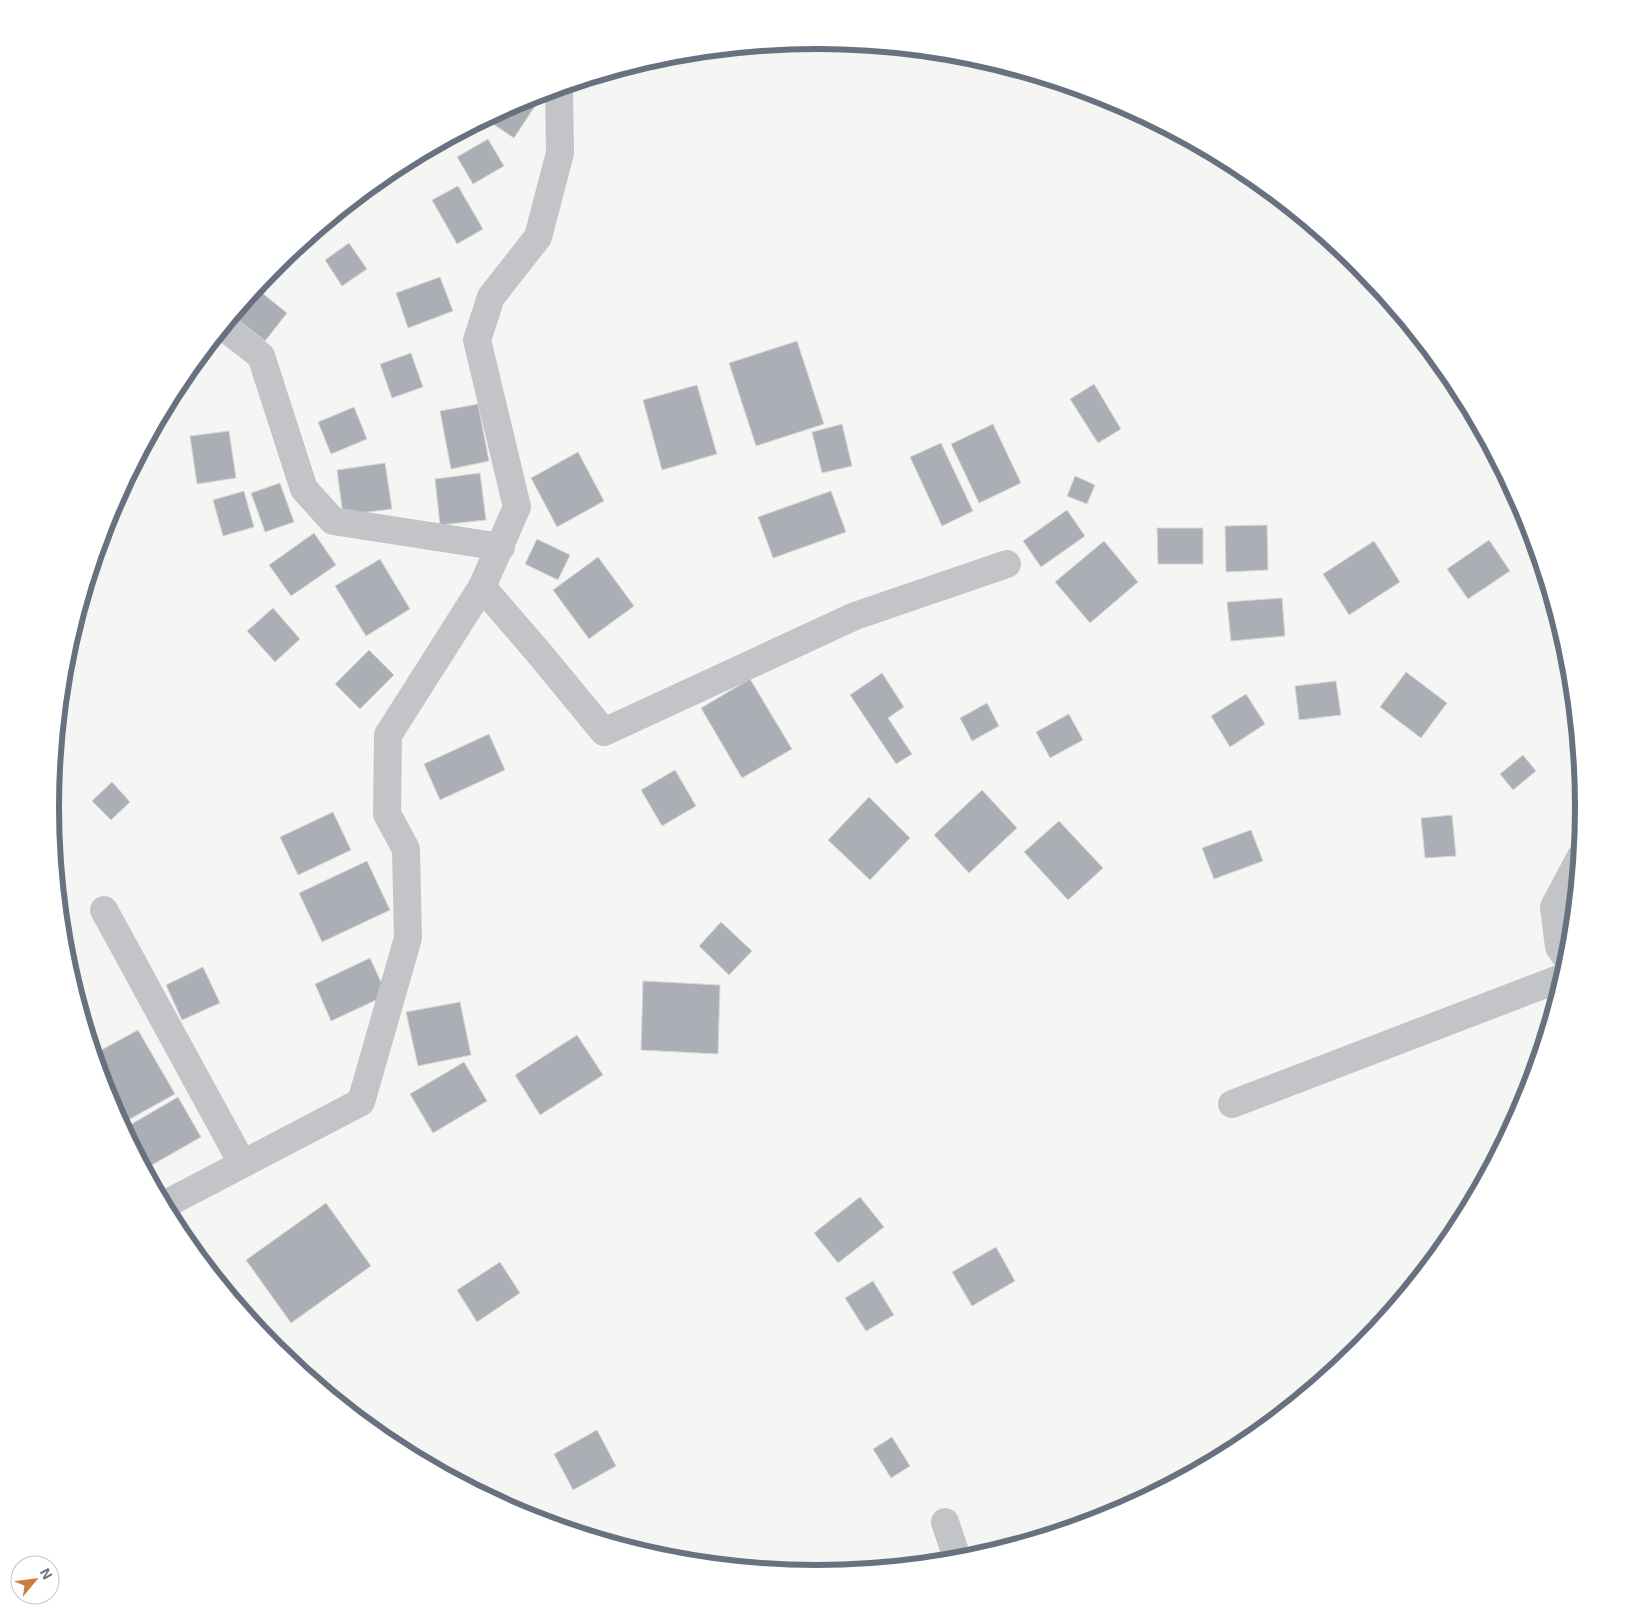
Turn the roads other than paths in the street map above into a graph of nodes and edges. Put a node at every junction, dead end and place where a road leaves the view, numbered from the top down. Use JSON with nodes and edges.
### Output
{"nodes":[{"id":1,"x":560,"y":94,"type":"edge"},
{"id":2,"x":228,"y":330,"type":"edge"},
{"id":3,"x":501,"y":547,"type":"junction"},
{"id":4,"x":1007,"y":564,"type":"dead end"},
{"id":5,"x":482,"y":587,"type":"junction"},
{"id":6,"x":1574,"y":870,"type":"edge"},
{"id":7,"x":104,"y":910,"type":"dead end"},
{"id":8,"x":1563,"y":952,"type":"edge"},
{"id":9,"x":1556,"y":980,"type":"edge"},
{"id":10,"x":1232,"y":1104,"type":"dead end"},
{"id":11,"x":242,"y":1163,"type":"junction"},
{"id":12,"x":170,"y":1202,"type":"edge"},
{"id":13,"x":946,"y":1522,"type":"dead end"},
{"id":14,"x":956,"y":1554,"type":"edge"}],
"edges":[{"from":1,"to":3,"type":"street"},
{"from":2,"to":3,"type":"street"},
{"from":3,"to":5,"type":"street"},
{"from":4,"to":5,"type":"street"},
{"from":5,"to":11,"type":"street"},
{"from":6,"to":8,"type":"street"},
{"from":7,"to":11,"type":"street"},
{"from":9,"to":10,"type":"street"},
{"from":11,"to":12,"type":"street"},
{"from":13,"to":14,"type":"street"}]}
